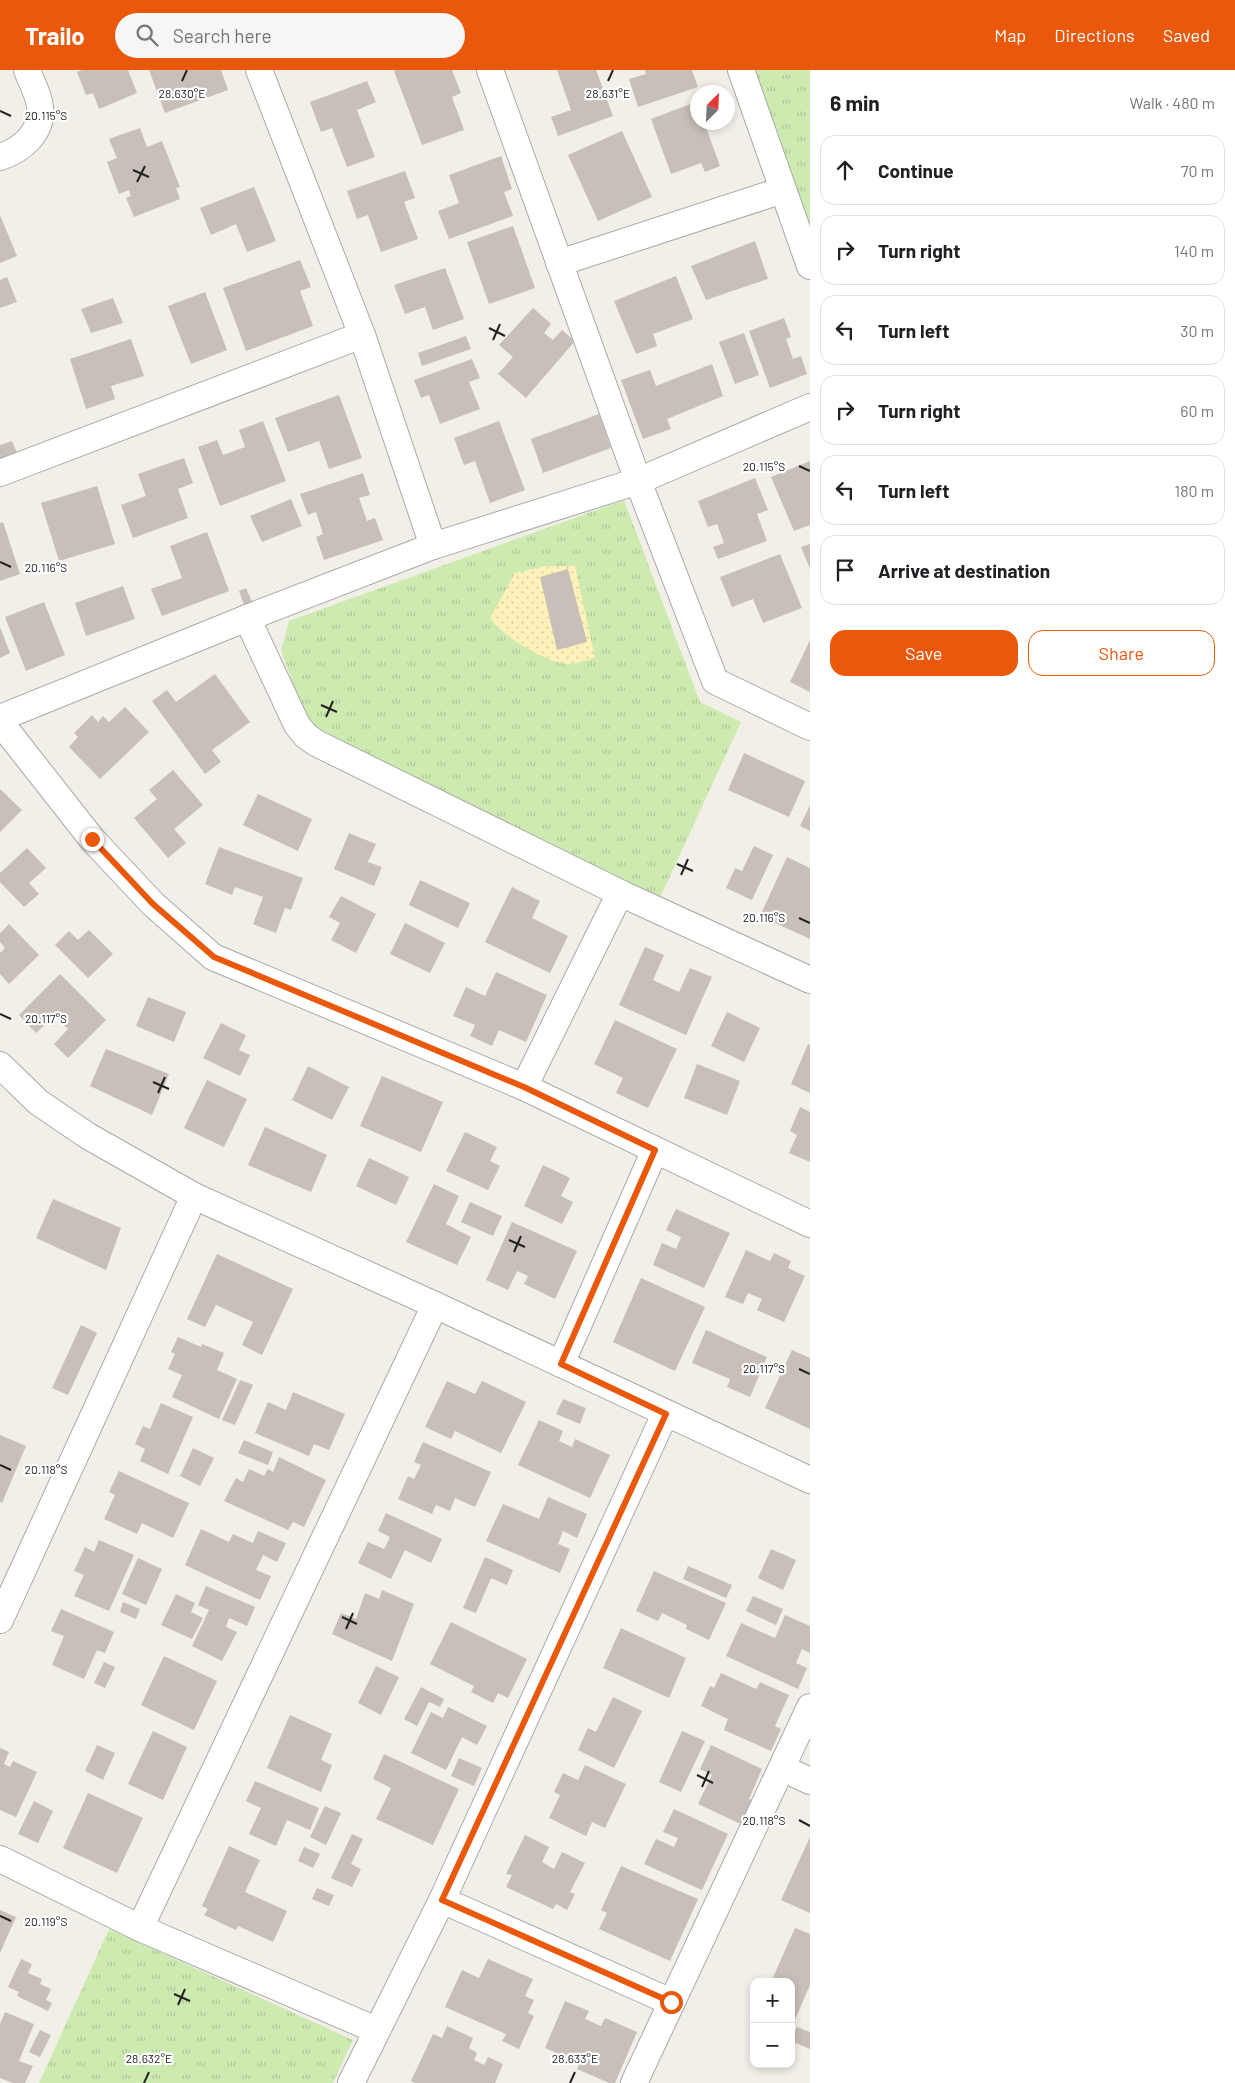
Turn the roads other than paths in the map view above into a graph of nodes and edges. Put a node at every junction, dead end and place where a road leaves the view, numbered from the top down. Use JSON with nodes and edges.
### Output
{"nodes":[{"id":1,"x":28,"y":70,"type":"edge"},
{"id":2,"x":259,"y":70,"type":"edge"},
{"id":3,"x":490,"y":70,"type":"edge"},
{"id":4,"x":741,"y":70,"type":"edge"},
{"id":5,"x":0,"y":157,"type":"edge"},
{"id":6,"x":783,"y":190,"type":"junction"},
{"id":7,"x":559,"y":263,"type":"junction"},
{"id":8,"x":810,"y":266,"type":"edge"},
{"id":9,"x":362,"y":335,"type":"junction"},
{"id":10,"x":810,"y":407,"type":"edge"},
{"id":11,"x":0,"y":473,"type":"edge"},
{"id":12,"x":638,"y":481,"type":"junction"},
{"id":13,"x":433,"y":546,"type":"junction"},
{"id":14,"x":248,"y":618,"type":"junction"},
{"id":15,"x":0,"y":718,"type":"edge"},
{"id":16,"x":0,"y":722,"type":"edge"},
{"id":17,"x":810,"y":727,"type":"edge"},
{"id":18,"x":620,"y":893,"type":"junction"},
{"id":19,"x":810,"y":980,"type":"edge"},
{"id":20,"x":0,"y":1065,"type":"edge"},
{"id":21,"x":524,"y":1087,"type":"junction"},
{"id":22,"x":655,"y":1150,"type":"junction"},
{"id":23,"x":194,"y":1196,"type":"junction"},
{"id":24,"x":810,"y":1224,"type":"edge"},
{"id":25,"x":435,"y":1305,"type":"junction"},
{"id":26,"x":561,"y":1364,"type":"junction"},
{"id":27,"x":666,"y":1414,"type":"junction"},
{"id":28,"x":810,"y":1480,"type":"edge"},
{"id":29,"x":9,"y":1572,"type":"edge"},
{"id":30,"x":0,"y":1620,"type":"edge"},
{"id":31,"x":810,"y":1707,"type":"edge"},
{"id":32,"x":782,"y":1768,"type":"junction"},
{"id":33,"x":810,"y":1781,"type":"edge"},
{"id":34,"x":0,"y":1859,"type":"edge"},
{"id":35,"x":442,"y":1900,"type":"junction"},
{"id":36,"x":140,"y":1928,"type":"junction"},
{"id":37,"x":671,"y":2002,"type":"junction"},
{"id":38,"x":376,"y":2030,"type":"junction"},
{"id":39,"x":351,"y":2083,"type":"edge"},
{"id":40,"x":634,"y":2083,"type":"edge"}],
"edges":[{"from":1,"to":5,"type":"street"},
{"from":2,"to":9,"type":"street"},
{"from":3,"to":7,"type":"street"},
{"from":4,"to":6,"type":"street"},
{"from":6,"to":7,"type":"street"},
{"from":6,"to":8,"type":"street"},
{"from":7,"to":12,"type":"street"},
{"from":9,"to":11,"type":"street"},
{"from":9,"to":13,"type":"street"},
{"from":10,"to":12,"type":"street"},
{"from":12,"to":13,"type":"street"},
{"from":12,"to":17,"type":"street"},
{"from":13,"to":14,"type":"street"},
{"from":14,"to":15,"type":"street"},
{"from":14,"to":18,"type":"street"},
{"from":16,"to":21,"type":"street"},
{"from":18,"to":19,"type":"street"},
{"from":18,"to":21,"type":"street"},
{"from":20,"to":23,"type":"street"},
{"from":21,"to":22,"type":"street"},
{"from":22,"to":24,"type":"street"},
{"from":22,"to":26,"type":"street"},
{"from":23,"to":25,"type":"street"},
{"from":23,"to":29,"type":"street"},
{"from":25,"to":26,"type":"street"},
{"from":25,"to":36,"type":"street"},
{"from":26,"to":27,"type":"street"},
{"from":27,"to":28,"type":"street"},
{"from":27,"to":35,"type":"street"},
{"from":29,"to":30,"type":"street"},
{"from":31,"to":32,"type":"street"},
{"from":32,"to":33,"type":"street"},
{"from":32,"to":37,"type":"street"},
{"from":34,"to":36,"type":"street"},
{"from":35,"to":37,"type":"street"},
{"from":35,"to":38,"type":"street"},
{"from":36,"to":38,"type":"street"},
{"from":37,"to":40,"type":"street"},
{"from":38,"to":39,"type":"street"}]}
